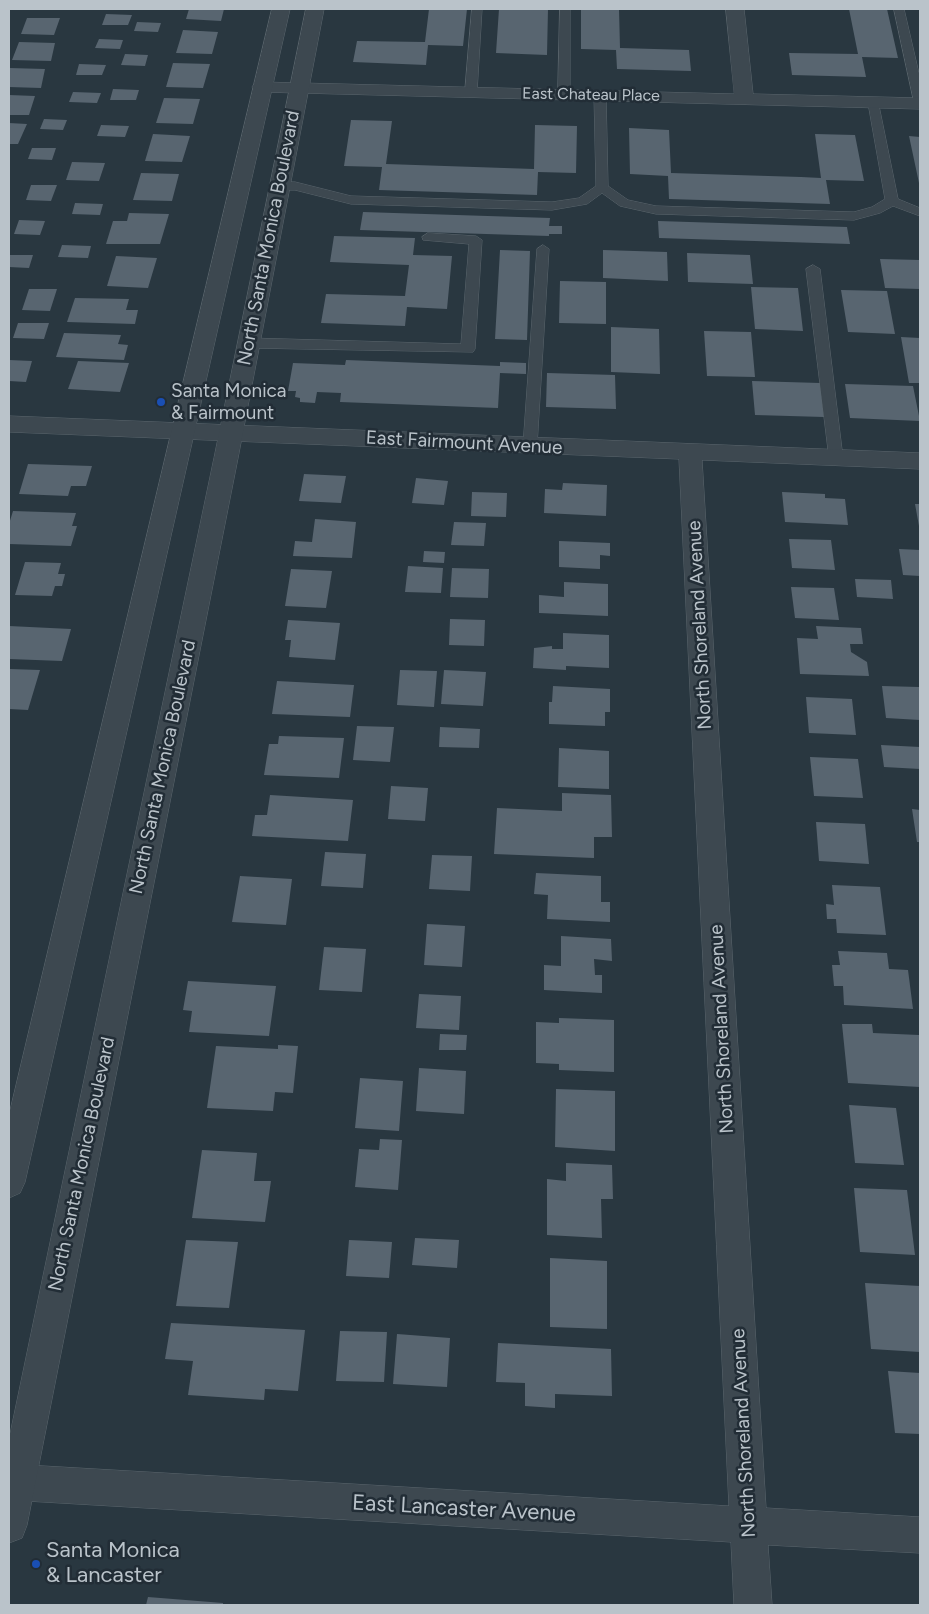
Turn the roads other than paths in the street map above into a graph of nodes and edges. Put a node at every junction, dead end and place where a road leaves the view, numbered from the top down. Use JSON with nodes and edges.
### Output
{"nodes":[{"id":1,"x":281,"y":9,"type":"edge"},
{"id":2,"x":315,"y":9,"type":"edge"},
{"id":3,"x":477,"y":9,"type":"edge"},
{"id":4,"x":566,"y":9,"type":"edge"},
{"id":5,"x":735,"y":9,"type":"edge"},
{"id":6,"x":899,"y":9,"type":"edge"},
{"id":7,"x":262,"y":87,"type":"junction"},
{"id":8,"x":298,"y":88,"type":"junction"},
{"id":9,"x":471,"y":92,"type":"junction"},
{"id":10,"x":564,"y":94,"type":"junction"},
{"id":11,"x":600,"y":95,"type":"junction"},
{"id":12,"x":744,"y":99,"type":"junction"},
{"id":13,"x":874,"y":103,"type":"junction"},
{"id":14,"x":920,"y":103,"type":"edge"},
{"id":15,"x":279,"y":186,"type":"junction"},
{"id":16,"x":602,"y":187,"type":"junction"},
{"id":17,"x":892,"y":201,"type":"junction"},
{"id":18,"x":920,"y":212,"type":"edge"},
{"id":19,"x":428,"y":238,"type":"dead end"},
{"id":20,"x":543,"y":249,"type":"dead end"},
{"id":21,"x":813,"y":269,"type":"dead end"},
{"id":22,"x":249,"y":342,"type":"junction"},
{"id":23,"x":9,"y":424,"type":"edge"},
{"id":24,"x":183,"y":431,"type":"junction"},
{"id":25,"x":231,"y":433,"type":"junction"},
{"id":26,"x":530,"y":446,"type":"junction"},
{"id":27,"x":690,"y":453,"type":"junction"},
{"id":28,"x":836,"y":458,"type":"junction"},
{"id":29,"x":920,"y":461,"type":"edge"},
{"id":30,"x":9,"y":1182,"type":"edge"},
{"id":31,"x":13,"y":1483,"type":"edge"},
{"id":32,"x":9,"y":1525,"type":"edge"},
{"id":33,"x":750,"y":1525,"type":"junction"},
{"id":34,"x":920,"y":1535,"type":"edge"},
{"id":35,"x":753,"y":1605,"type":"edge"}],
"edges":[{"from":1,"to":7,"type":"street","name":"North Santa Monica Boulevard"},
{"from":2,"to":8,"type":"street","name":"North Santa Monica Boulevard"},
{"from":3,"to":9,"type":"lane"},
{"from":4,"to":10,"type":"lane"},
{"from":5,"to":12,"type":"street"},
{"from":6,"to":14,"type":"lane"},
{"from":7,"to":8,"type":"street","name":"East Chateau Place"},
{"from":7,"to":24,"type":"street","name":"North Santa Monica Boulevard"},
{"from":8,"to":9,"type":"street","name":"East Chateau Place"},
{"from":8,"to":15,"type":"street","name":"North Santa Monica Boulevard"},
{"from":9,"to":10,"type":"street","name":"East Chateau Place"},
{"from":10,"to":11,"type":"street","name":"East Chateau Place"},
{"from":11,"to":12,"type":"street","name":"East Chateau Place"},
{"from":11,"to":16,"type":"lane"},
{"from":12,"to":13,"type":"street","name":"East Chateau Place"},
{"from":13,"to":14,"type":"street","name":"East Chateau Place"},
{"from":13,"to":17,"type":"lane"},
{"from":15,"to":16,"type":"lane"},
{"from":15,"to":22,"type":"street","name":"North Santa Monica Boulevard"},
{"from":16,"to":17,"type":"lane"},
{"from":17,"to":18,"type":"lane"},
{"from":19,"to":22,"type":"lane"},
{"from":20,"to":26,"type":"lane"},
{"from":21,"to":28,"type":"lane"},
{"from":22,"to":25,"type":"street","name":"North Santa Monica Boulevard"},
{"from":23,"to":24,"type":"street","name":"East Fairmount Avenue"},
{"from":24,"to":25,"type":"street","name":"East Fairmount Avenue"},
{"from":24,"to":30,"type":"street","name":"North Santa Monica Boulevard"},
{"from":25,"to":26,"type":"street","name":"East Fairmount Avenue"},
{"from":25,"to":31,"type":"street","name":"North Santa Monica Boulevard"},
{"from":26,"to":27,"type":"street","name":"East Fairmount Avenue"},
{"from":27,"to":28,"type":"street","name":"East Fairmount Avenue"},
{"from":27,"to":33,"type":"street","name":"North Shoreland Avenue"},
{"from":28,"to":29,"type":"street","name":"East Fairmount Avenue"},
{"from":31,"to":32,"type":"street","name":"North Santa Monica Boulevard"},
{"from":31,"to":33,"type":"street","name":"East Lancaster Avenue"},
{"from":33,"to":34,"type":"street","name":"East Lancaster Avenue"},
{"from":33,"to":35,"type":"street","name":"North Shoreland Avenue"}]}
